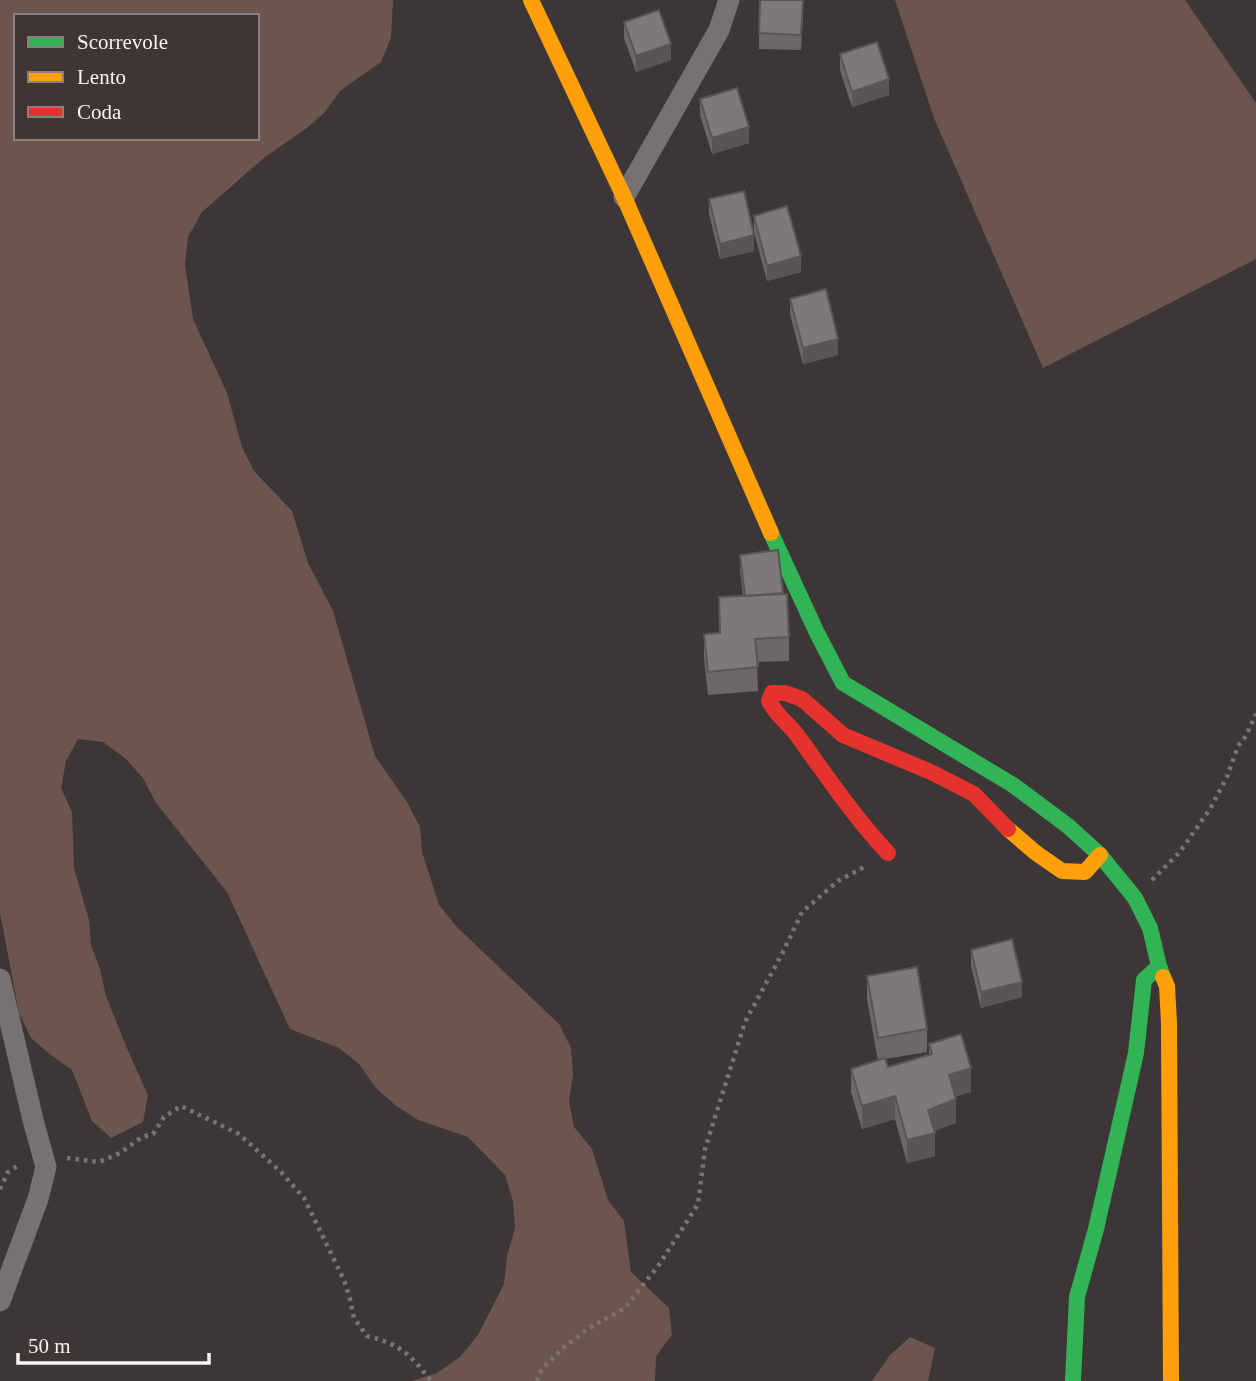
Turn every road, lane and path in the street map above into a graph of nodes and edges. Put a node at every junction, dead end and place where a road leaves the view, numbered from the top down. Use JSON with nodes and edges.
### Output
{"nodes":[{"id":1,"x":531,"y":0,"type":"edge"},
{"id":2,"x":729,"y":0,"type":"edge"},
{"id":3,"x":624,"y":197,"type":"junction"},
{"id":4,"x":1256,"y":714,"type":"edge"},
{"id":5,"x":888,"y":853,"type":"joint"},
{"id":6,"x":1100,"y":855,"type":"junction"},
{"id":7,"x":1135,"y":898,"type":"junction"},
{"id":8,"x":1159,"y":966,"type":"junction"},
{"id":9,"x":0,"y":979,"type":"edge"},
{"id":10,"x":43,"y":1156,"type":"junction"},
{"id":11,"x":0,"y":1189,"type":"edge"},
{"id":12,"x":0,"y":1301,"type":"edge"},
{"id":13,"x":431,"y":1381,"type":"edge"},
{"id":14,"x":537,"y":1381,"type":"edge"},
{"id":15,"x":1073,"y":1381,"type":"edge"},
{"id":16,"x":1171,"y":1381,"type":"edge"}],
"edges":[{"from":1,"to":3,"type":"street"},
{"from":2,"to":3,"type":"street"},
{"from":3,"to":6,"type":"street"},
{"from":4,"to":7,"type":"path"},
{"from":5,"to":6,"type":"street"},
{"from":5,"to":14,"type":"path"},
{"from":6,"to":7,"type":"street"},
{"from":7,"to":8,"type":"street"},
{"from":8,"to":15,"type":"street"},
{"from":8,"to":16,"type":"street"},
{"from":9,"to":10,"type":"street"},
{"from":10,"to":11,"type":"path"},
{"from":10,"to":12,"type":"street"},
{"from":10,"to":13,"type":"path"}]}
